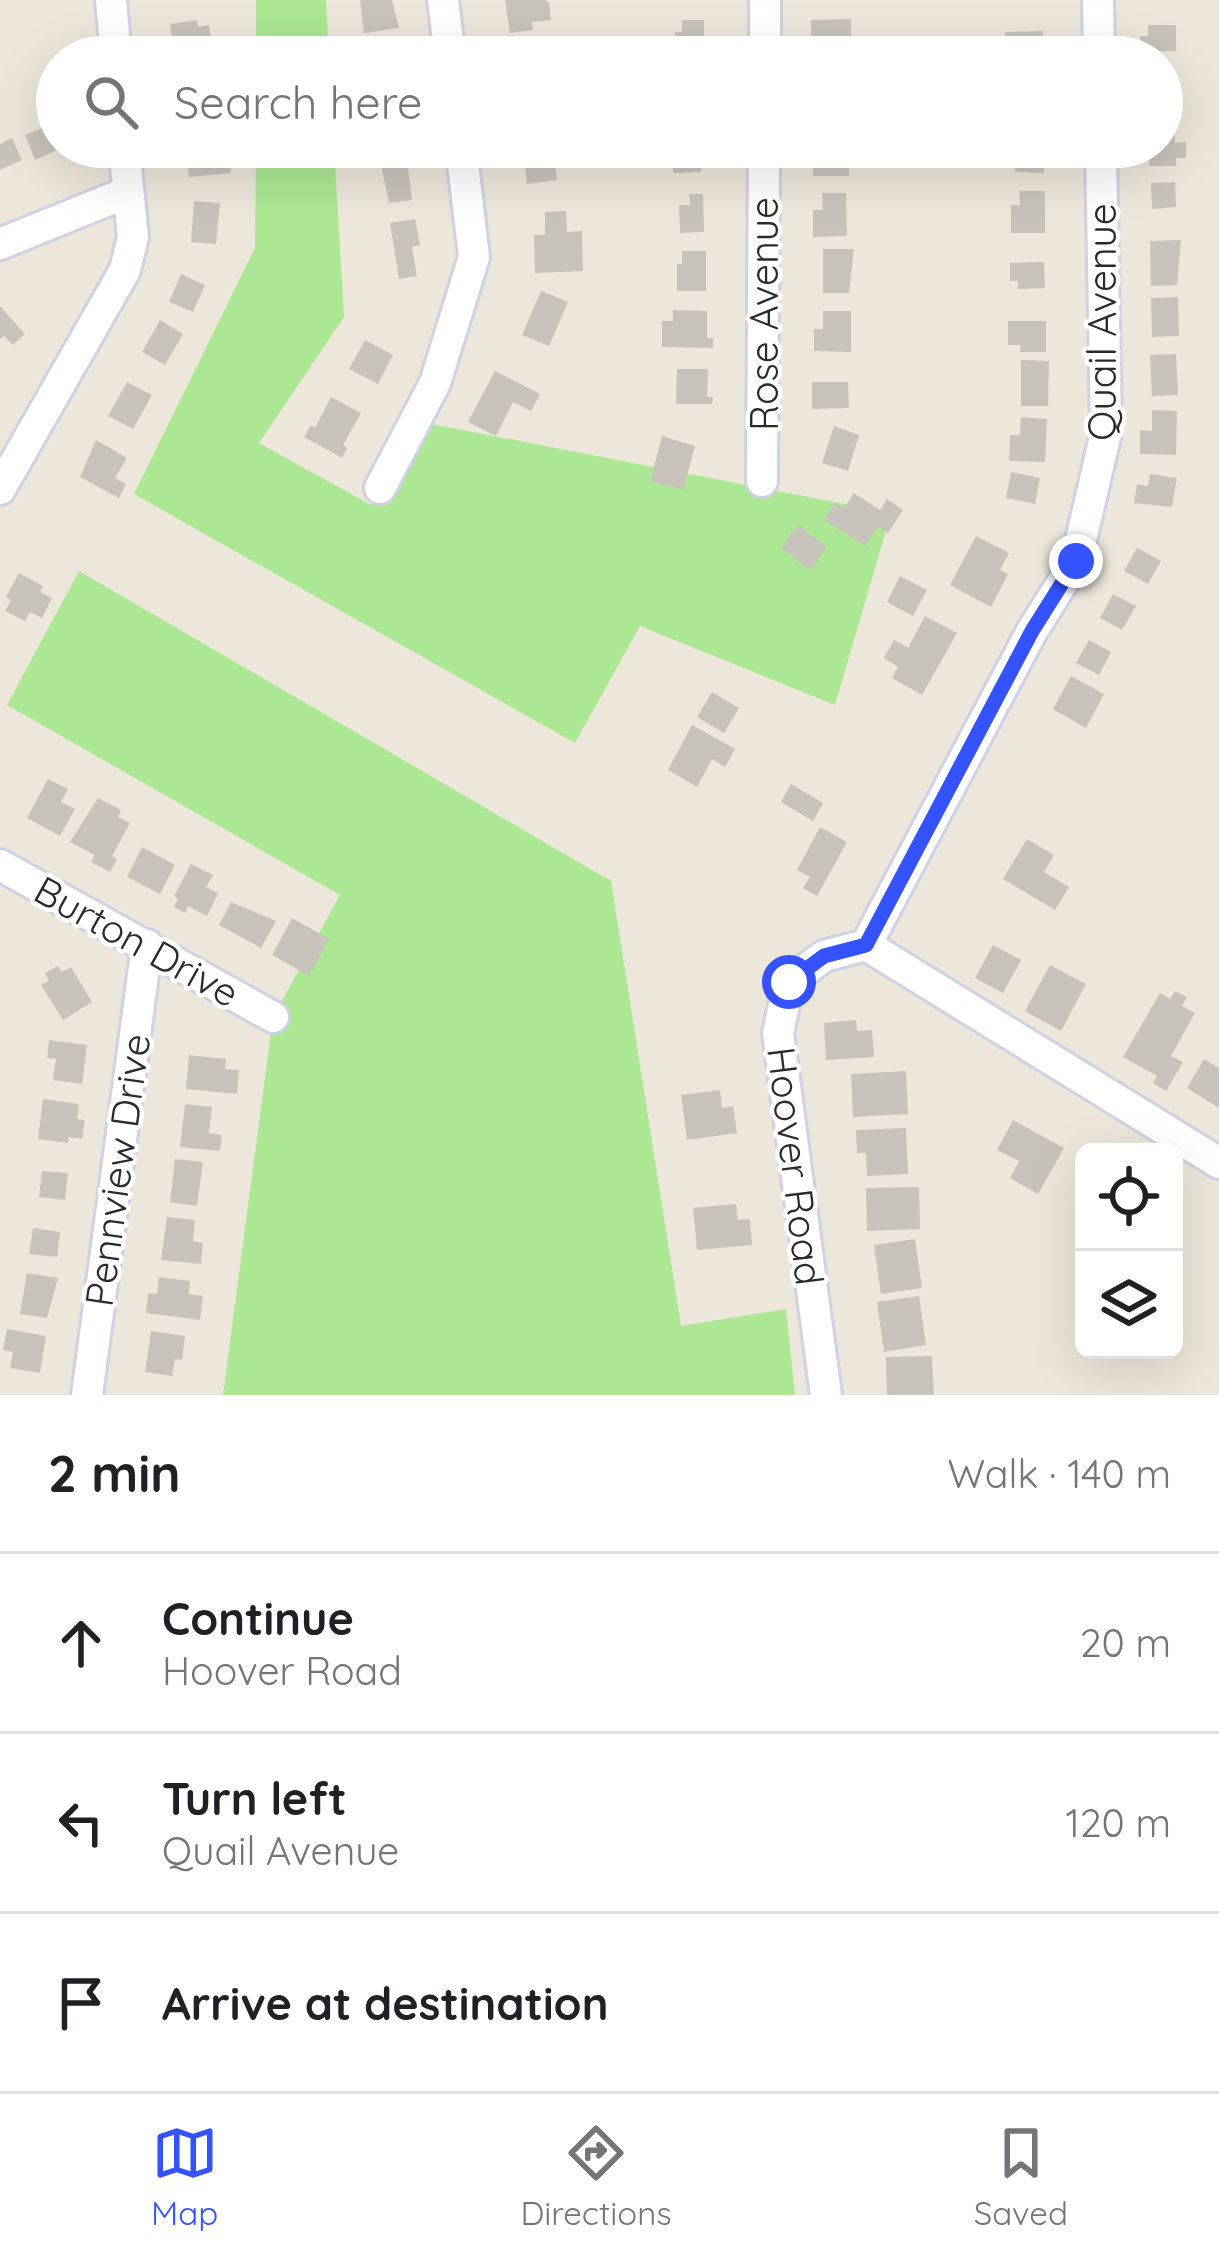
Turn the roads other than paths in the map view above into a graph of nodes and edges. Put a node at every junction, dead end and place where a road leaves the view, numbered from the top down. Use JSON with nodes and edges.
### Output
{"nodes":[{"id":1,"x":111,"y":0,"type":"edge"},
{"id":2,"x":443,"y":0,"type":"edge"},
{"id":3,"x":765,"y":0,"type":"edge"},
{"id":4,"x":1098,"y":0,"type":"edge"},
{"id":5,"x":114,"y":36,"type":"edge"},
{"id":6,"x":447,"y":36,"type":"edge"},
{"id":7,"x":765,"y":36,"type":"edge"},
{"id":8,"x":1099,"y":36,"type":"edge"},
{"id":9,"x":126,"y":168,"type":"edge"},
{"id":10,"x":463,"y":168,"type":"edge"},
{"id":11,"x":764,"y":168,"type":"edge"},
{"id":12,"x":1101,"y":168,"type":"edge"},
{"id":13,"x":128,"y":192,"type":"junction"},
{"id":14,"x":0,"y":244,"type":"edge"},
{"id":15,"x":762,"y":481,"type":"dead end"},
{"id":16,"x":380,"y":488,"type":"dead end"},
{"id":17,"x":0,"y":489,"type":"edge"},
{"id":18,"x":0,"y":865,"type":"edge"},
{"id":19,"x":147,"y":945,"type":"junction"},
{"id":20,"x":866,"y":945,"type":"junction"},
{"id":21,"x":273,"y":1017,"type":"dead end"},
{"id":22,"x":1219,"y":1163,"type":"edge"},
{"id":23,"x":87,"y":1395,"type":"edge"},
{"id":24,"x":826,"y":1395,"type":"edge"}],
"edges":[{"from":1,"to":5,"type":"street"},
{"from":2,"to":6,"type":"street"},
{"from":3,"to":7,"type":"street"},
{"from":4,"to":8,"type":"street"},
{"from":9,"to":13,"type":"street"},
{"from":10,"to":16,"type":"street"},
{"from":11,"to":15,"type":"street","name":"Rose Avenue"},
{"from":12,"to":20,"type":"street","name":"Quail Avenue"},
{"from":13,"to":14,"type":"street"},
{"from":13,"to":17,"type":"street"},
{"from":18,"to":19,"type":"street","name":"Burton Drive"},
{"from":19,"to":21,"type":"street","name":"Burton Drive"},
{"from":19,"to":23,"type":"street","name":"Pennview Drive"},
{"from":20,"to":22,"type":"street"},
{"from":20,"to":24,"type":"street","name":"Hoover Road"}]}
